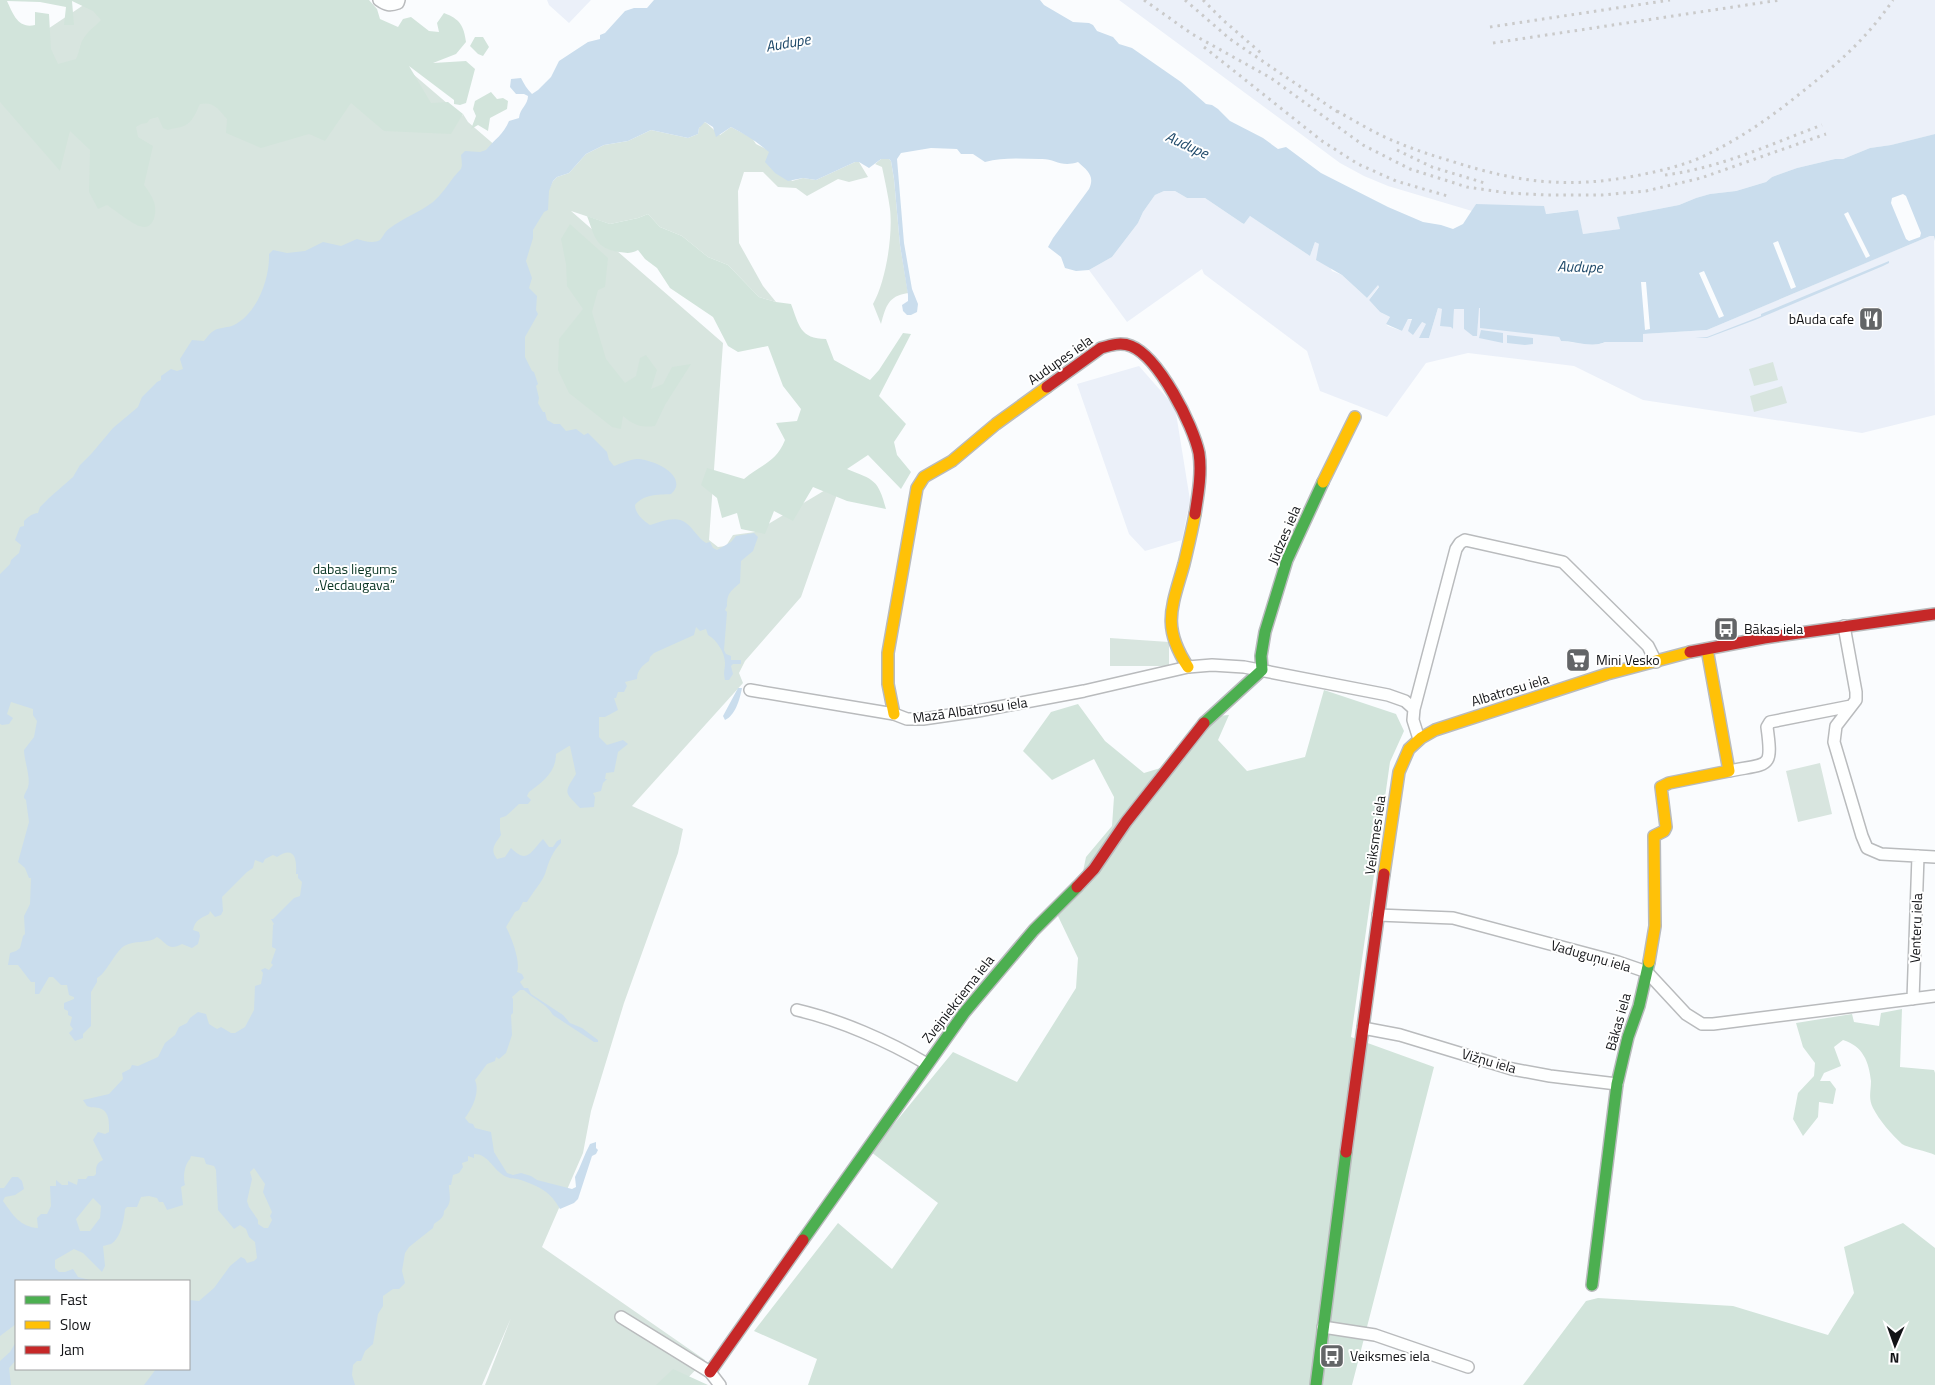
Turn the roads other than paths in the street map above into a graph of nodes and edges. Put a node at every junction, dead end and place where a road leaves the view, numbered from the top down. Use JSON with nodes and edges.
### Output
{"nodes":[{"id":1,"x":379,"y":0,"type":"edge"},
{"id":2,"x":399,"y":0,"type":"edge"},
{"id":3,"x":1356,"y":417,"type":"dead end"},
{"id":4,"x":1935,"y":614,"type":"edge"},
{"id":5,"x":1844,"y":626,"type":"junction"},
{"id":6,"x":1707,"y":648,"type":"junction"},
{"id":7,"x":1656,"y":662,"type":"junction"},
{"id":8,"x":1188,"y":667,"type":"junction"},
{"id":9,"x":1262,"y":670,"type":"junction"},
{"id":10,"x":750,"y":690,"type":"dead end"},
{"id":11,"x":1851,"y":706,"type":"junction"},
{"id":12,"x":1414,"y":709,"type":"junction"},
{"id":13,"x":894,"y":714,"type":"junction"},
{"id":14,"x":1419,"y":739,"type":"junction"},
{"id":15,"x":1729,"y":771,"type":"junction"},
{"id":16,"x":1918,"y":856,"type":"junction"},
{"id":17,"x":1935,"y":856,"type":"edge"},
{"id":18,"x":1378,"y":915,"type":"junction"},
{"id":19,"x":1646,"y":972,"type":"junction"},
{"id":20,"x":1935,"y":996,"type":"edge"},
{"id":21,"x":1913,"y":999,"type":"junction"},
{"id":22,"x":797,"y":1010,"type":"dead end"},
{"id":23,"x":1363,"y":1028,"type":"junction"},
{"id":24,"x":927,"y":1064,"type":"junction"},
{"id":25,"x":1617,"y":1084,"type":"junction"},
{"id":26,"x":1592,"y":1285,"type":"dead end"},
{"id":27,"x":621,"y":1317,"type":"dead end"},
{"id":28,"x":1323,"y":1328,"type":"junction"},
{"id":29,"x":1468,"y":1367,"type":"dead end"},
{"id":30,"x":710,"y":1372,"type":"junction"},
{"id":31,"x":720,"y":1385,"type":"edge"},
{"id":32,"x":1316,"y":1385,"type":"edge"}],
"edges":[{"from":1,"to":2,"type":"street"},
{"from":3,"to":9,"type":"street","name":"Jūdzes iela"},
{"from":4,"to":5,"type":"street","name":"Albatrosu iela"},
{"from":5,"to":6,"type":"street","name":"Albatrosu iela"},
{"from":5,"to":11,"type":"street"},
{"from":6,"to":7,"type":"street","name":"Albatrosu iela"},
{"from":6,"to":15,"type":"street"},
{"from":7,"to":12,"type":"street"},
{"from":7,"to":14,"type":"street","name":"Albatrosu iela"},
{"from":8,"to":9,"type":"street"},
{"from":8,"to":13,"type":"street","name":"Mazā Albatrosu iela"},
{"from":8,"to":13,"type":"street","name":"Audupes iela"},
{"from":9,"to":12,"type":"street"},
{"from":9,"to":24,"type":"street","name":"Zvejniekciema iela"},
{"from":10,"to":13,"type":"street","name":"Mazā Albatrosu iela"},
{"from":11,"to":15,"type":"street"},
{"from":11,"to":16,"type":"street"},
{"from":12,"to":14,"type":"street"},
{"from":14,"to":18,"type":"street","name":"Veiksmes iela"},
{"from":15,"to":19,"type":"street","name":"Bākas iela"},
{"from":16,"to":17,"type":"street"},
{"from":16,"to":21,"type":"street","name":"Venteru iela"},
{"from":18,"to":19,"type":"street","name":"Vaduguņu iela"},
{"from":18,"to":23,"type":"street","name":"Veiksmes iela"},
{"from":19,"to":21,"type":"street","name":"Vaduguņu iela"},
{"from":19,"to":25,"type":"street","name":"Bākas iela"},
{"from":20,"to":21,"type":"street","name":"Vaduguņu iela"},
{"from":22,"to":24,"type":"street"},
{"from":23,"to":25,"type":"street","name":"Vižņu iela"},
{"from":23,"to":28,"type":"street","name":"Veiksmes iela"},
{"from":24,"to":30,"type":"street","name":"Zvejniekciema iela"},
{"from":25,"to":26,"type":"street","name":"Bākas iela"},
{"from":27,"to":30,"type":"street"},
{"from":28,"to":29,"type":"street"},
{"from":28,"to":32,"type":"street","name":"Veiksmes iela"},
{"from":30,"to":31,"type":"street"}]}
